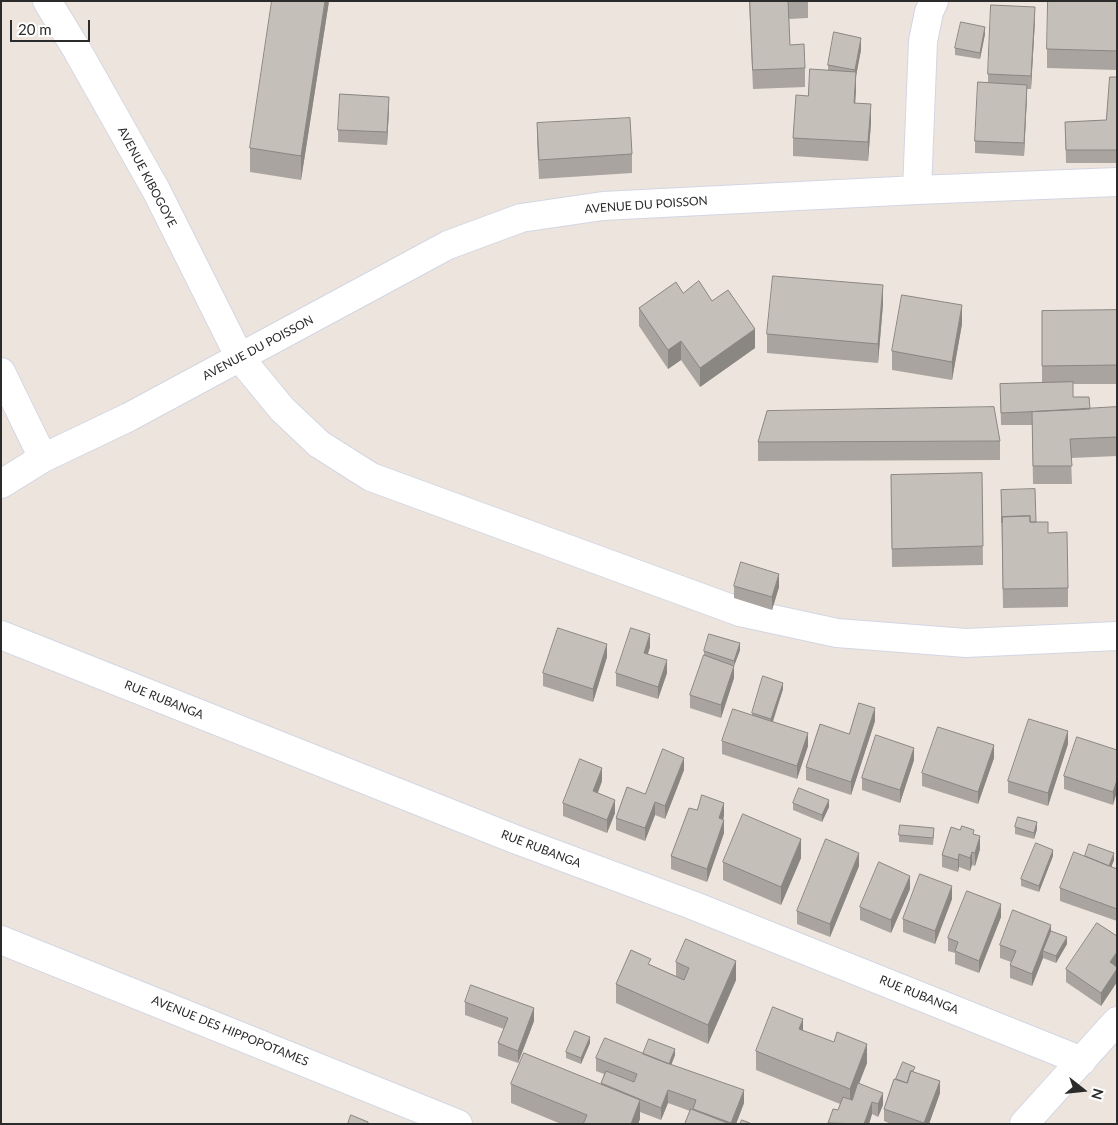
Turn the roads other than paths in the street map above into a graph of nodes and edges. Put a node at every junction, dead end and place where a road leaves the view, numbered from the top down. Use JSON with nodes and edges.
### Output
{"nodes":[{"id":1,"x":47,"y":1,"type":"edge"},
{"id":2,"x":934,"y":1,"type":"edge"},
{"id":3,"x":1117,"y":182,"type":"edge"},
{"id":4,"x":917,"y":190,"type":"junction"},
{"id":5,"x":240,"y":358,"type":"junction"},
{"id":6,"x":1,"y":372,"type":"edge"},
{"id":7,"x":43,"y":458,"type":"junction"},
{"id":8,"x":1,"y":484,"type":"edge"},
{"id":9,"x":1,"y":635,"type":"edge"},
{"id":10,"x":1117,"y":636,"type":"edge"},
{"id":11,"x":1,"y":940,"type":"edge"},
{"id":12,"x":1117,"y":1021,"type":"edge"},
{"id":13,"x":1082,"y":1060,"type":"junction"},
{"id":14,"x":458,"y":1124,"type":"edge"},
{"id":15,"x":1024,"y":1124,"type":"edge"}],
"edges":[{"from":1,"to":5,"type":"street","name":"AVENUE KIBOGOYE"},
{"from":2,"to":4,"type":"street"},
{"from":3,"to":4,"type":"street","name":"AVENUE DU POISSON"},
{"from":4,"to":5,"type":"street","name":"AVENUE DU POISSON"},
{"from":5,"to":7,"type":"street","name":"AVENUE DU POISSON"},
{"from":5,"to":10,"type":"street","name":"AVENUE KIBOGOYE"},
{"from":6,"to":7,"type":"street"},
{"from":7,"to":8,"type":"street","name":"AVENUE DU POISSON"},
{"from":9,"to":13,"type":"street","name":"RUE RUBANGA"},
{"from":11,"to":14,"type":"street","name":"AVENUE DES HIPPOPOTAMES"},
{"from":12,"to":13,"type":"street"},
{"from":13,"to":15,"type":"street"}]}
